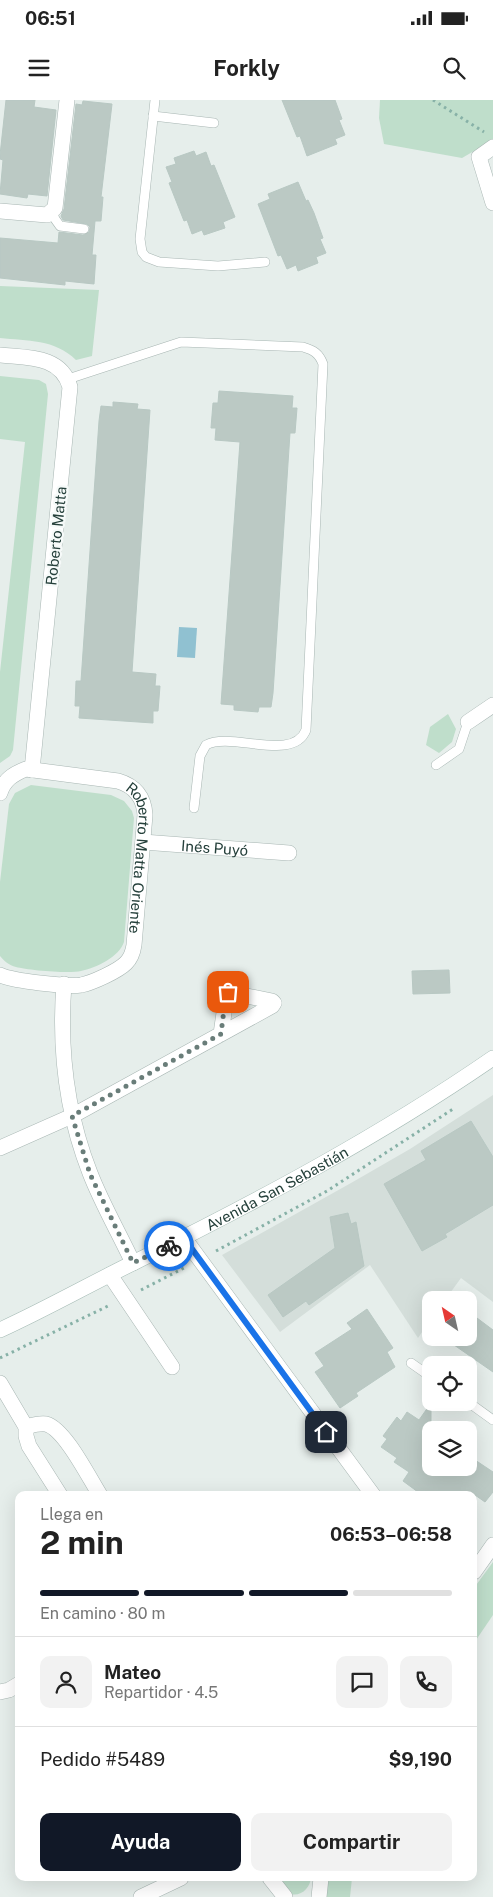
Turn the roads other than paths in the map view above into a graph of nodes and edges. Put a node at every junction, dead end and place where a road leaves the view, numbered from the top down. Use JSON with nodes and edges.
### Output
{"nodes":[{"id":1,"x":67,"y":100,"type":"edge"},
{"id":2,"x":155,"y":100,"type":"edge"},
{"id":3,"x":153,"y":116,"type":"junction"},
{"id":4,"x":214,"y":123,"type":"dead end"},
{"id":5,"x":493,"y":148,"type":"edge"},
{"id":6,"x":493,"y":203,"type":"edge"},
{"id":7,"x":0,"y":211,"type":"edge"},
{"id":8,"x":52,"y":212,"type":"junction"},
{"id":9,"x":84,"y":229,"type":"dead end"},
{"id":10,"x":265,"y":262,"type":"dead end"},
{"id":11,"x":0,"y":355,"type":"edge"},
{"id":12,"x":68,"y":379,"type":"junction"},
{"id":13,"x":493,"y":705,"type":"edge"},
{"id":14,"x":468,"y":722,"type":"joint"},
{"id":15,"x":436,"y":765,"type":"dead end"},
{"id":16,"x":32,"y":770,"type":"junction"},
{"id":17,"x":0,"y":793,"type":"edge"},
{"id":18,"x":194,"y":808,"type":"dead end"},
{"id":19,"x":143,"y":842,"type":"junction"},
{"id":20,"x":288,"y":853,"type":"dead end"},
{"id":21,"x":0,"y":975,"type":"edge"},
{"id":22,"x":64,"y":984,"type":"junction"},
{"id":23,"x":221,"y":1034,"type":"dead end"},
{"id":24,"x":493,"y":1058,"type":"edge"},
{"id":25,"x":72,"y":1116,"type":"junction"},
{"id":26,"x":0,"y":1148,"type":"edge"},
{"id":27,"x":184,"y":1238,"type":"junction"},
{"id":28,"x":133,"y":1263,"type":"junction"},
{"id":29,"x":110,"y":1275,"type":"junction"},
{"id":30,"x":0,"y":1330,"type":"edge"},
{"id":31,"x":411,"y":1363,"type":"dead end"},
{"id":32,"x":172,"y":1367,"type":"dead end"},
{"id":33,"x":422,"y":1371,"type":"edge"},
{"id":34,"x":0,"y":1383,"type":"edge"},
{"id":35,"x":477,"y":1408,"type":"edge"},
{"id":36,"x":493,"y":1420,"type":"edge"},
{"id":37,"x":26,"y":1427,"type":"junction"},
{"id":38,"x":58,"y":1491,"type":"edge"},
{"id":39,"x":97,"y":1491,"type":"edge"},
{"id":40,"x":370,"y":1491,"type":"edge"},
{"id":41,"x":493,"y":1545,"type":"edge"},
{"id":42,"x":477,"y":1568,"type":"edge"},
{"id":43,"x":15,"y":1686,"type":"edge"},
{"id":44,"x":0,"y":1692,"type":"edge"},
{"id":45,"x":175,"y":1881,"type":"edge"},
{"id":46,"x":272,"y":1881,"type":"edge"},
{"id":47,"x":321,"y":1881,"type":"edge"},
{"id":48,"x":141,"y":1897,"type":"edge"},
{"id":49,"x":285,"y":1897,"type":"edge"},
{"id":50,"x":319,"y":1897,"type":"edge"}],
"edges":[{"from":1,"to":8,"type":"street"},
{"from":2,"to":3,"type":"lane"},
{"from":3,"to":4,"type":"lane"},
{"from":3,"to":10,"type":"lane"},
{"from":5,"to":6,"type":"street"},
{"from":7,"to":8,"type":"street"},
{"from":8,"to":9,"type":"lane"},
{"from":11,"to":12,"type":"street"},
{"from":12,"to":16,"type":"street","name":"Roberto Matta"},
{"from":12,"to":18,"type":"lane"},
{"from":13,"to":14,"type":"street"},
{"from":14,"to":15,"type":"lane"},
{"from":16,"to":17,"type":"street"},
{"from":16,"to":19,"type":"street","name":"Roberto Matta Oriente"},
{"from":19,"to":20,"type":"street","name":"Inés Puyó"},
{"from":19,"to":22,"type":"street","name":"Roberto Matta Oriente"},
{"from":21,"to":22,"type":"street","name":"Roberto Matta Oriente"},
{"from":22,"to":25,"type":"street"},
{"from":23,"to":25,"type":"street"},
{"from":24,"to":27,"type":"street","name":"Avenida San Sebastián"},
{"from":25,"to":26,"type":"street"},
{"from":25,"to":28,"type":"street"},
{"from":27,"to":28,"type":"street","name":"Avenida San Sebastián"},
{"from":27,"to":40,"type":"street"},
{"from":28,"to":29,"type":"street","name":"Avenida San Sebastián"},
{"from":29,"to":30,"type":"street","name":"Avenida San Sebastián"},
{"from":29,"to":32,"type":"street"},
{"from":31,"to":33,"type":"lane"},
{"from":34,"to":37,"type":"street"},
{"from":35,"to":36,"type":"lane"},
{"from":37,"to":38,"type":"street"},
{"from":37,"to":39,"type":"street"},
{"from":41,"to":42,"type":"street"},
{"from":43,"to":44,"type":"street"},
{"from":45,"to":48,"type":"street"},
{"from":46,"to":49,"type":"street"},
{"from":47,"to":50,"type":"street"}]}
